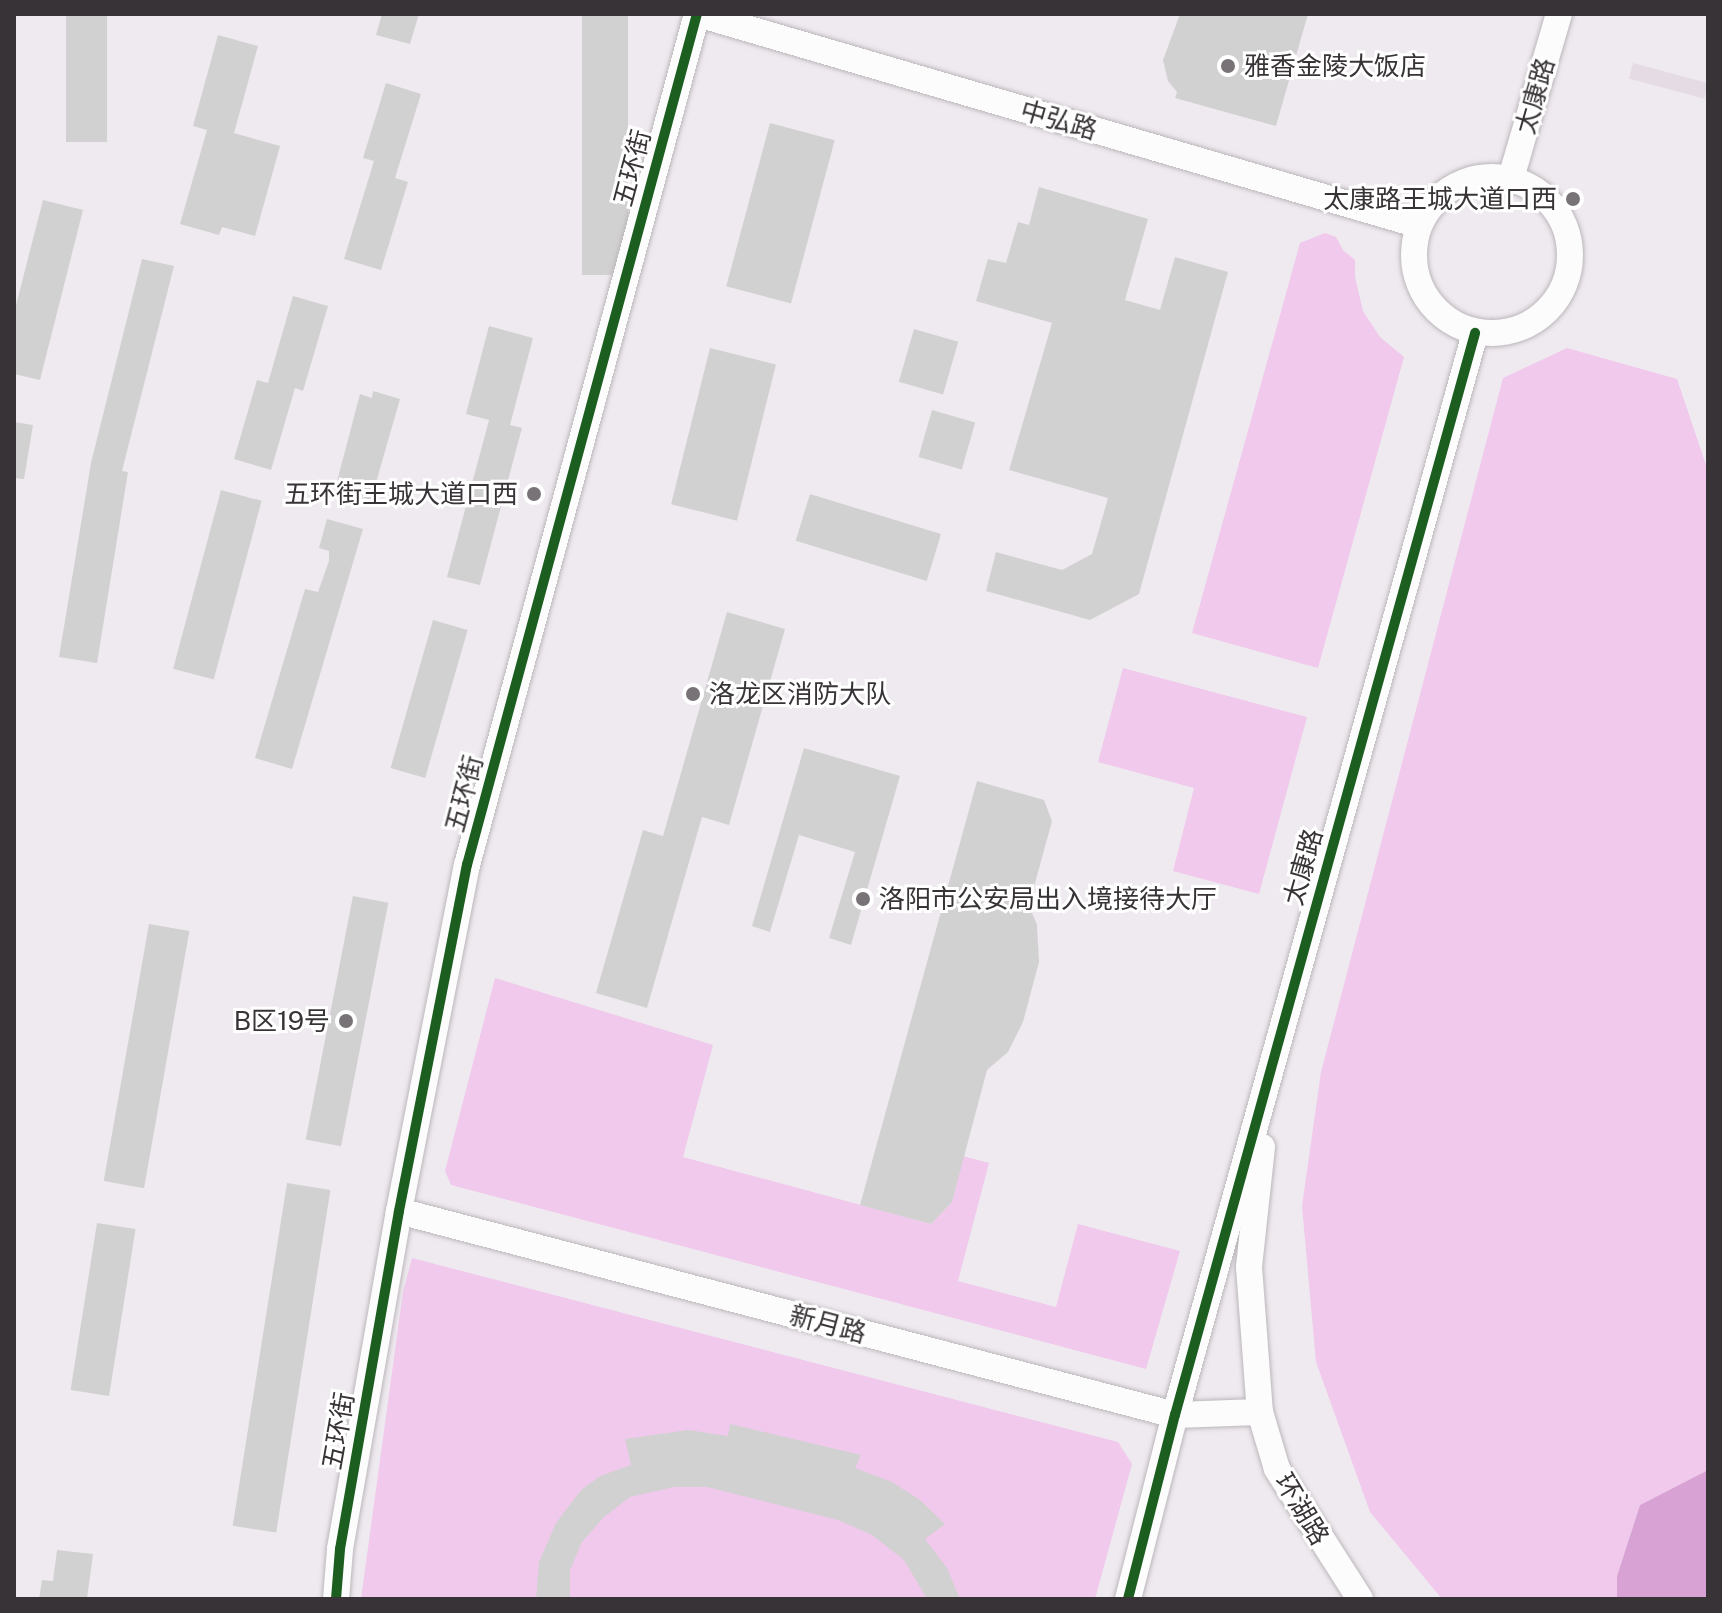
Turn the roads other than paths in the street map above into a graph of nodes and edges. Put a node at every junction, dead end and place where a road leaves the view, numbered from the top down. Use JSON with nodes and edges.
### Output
{"nodes":[{"id":1,"x":698,"y":14,"type":"edge"},
{"id":2,"x":1559,"y":14,"type":"edge"},
{"id":3,"x":1511,"y":178,"type":"junction"},
{"id":4,"x":1419,"y":225,"type":"junction"},
{"id":5,"x":1475,"y":333,"type":"junction"},
{"id":6,"x":1299,"y":962,"type":"junction"},
{"id":7,"x":399,"y":1211,"type":"junction"},
{"id":8,"x":1260,"y":1412,"type":"junction"},
{"id":9,"x":1175,"y":1415,"type":"junction"},
{"id":10,"x":336,"y":1599,"type":"edge"},
{"id":11,"x":1128,"y":1599,"type":"edge"},
{"id":12,"x":1360,"y":1599,"type":"edge"}],
"edges":[{"from":1,"to":4,"type":"street","name":"中弘路"},
{"from":1,"to":7,"type":"street","name":"五环街"},
{"from":2,"to":3,"type":"street","name":"太康路"},
{"from":3,"to":4,"type":"street"},
{"from":3,"to":5,"type":"street"},
{"from":4,"to":5,"type":"street"},
{"from":5,"to":6,"type":"street","name":"太康路"},
{"from":6,"to":8,"type":"street","name":"环湖路"},
{"from":6,"to":9,"type":"street","name":"太康路"},
{"from":7,"to":9,"type":"street","name":"新月路"},
{"from":7,"to":10,"type":"street","name":"五环街"},
{"from":8,"to":9,"type":"street","name":"新月路"},
{"from":8,"to":12,"type":"street","name":"环湖路"},
{"from":9,"to":11,"type":"street","name":"太康路"}]}
